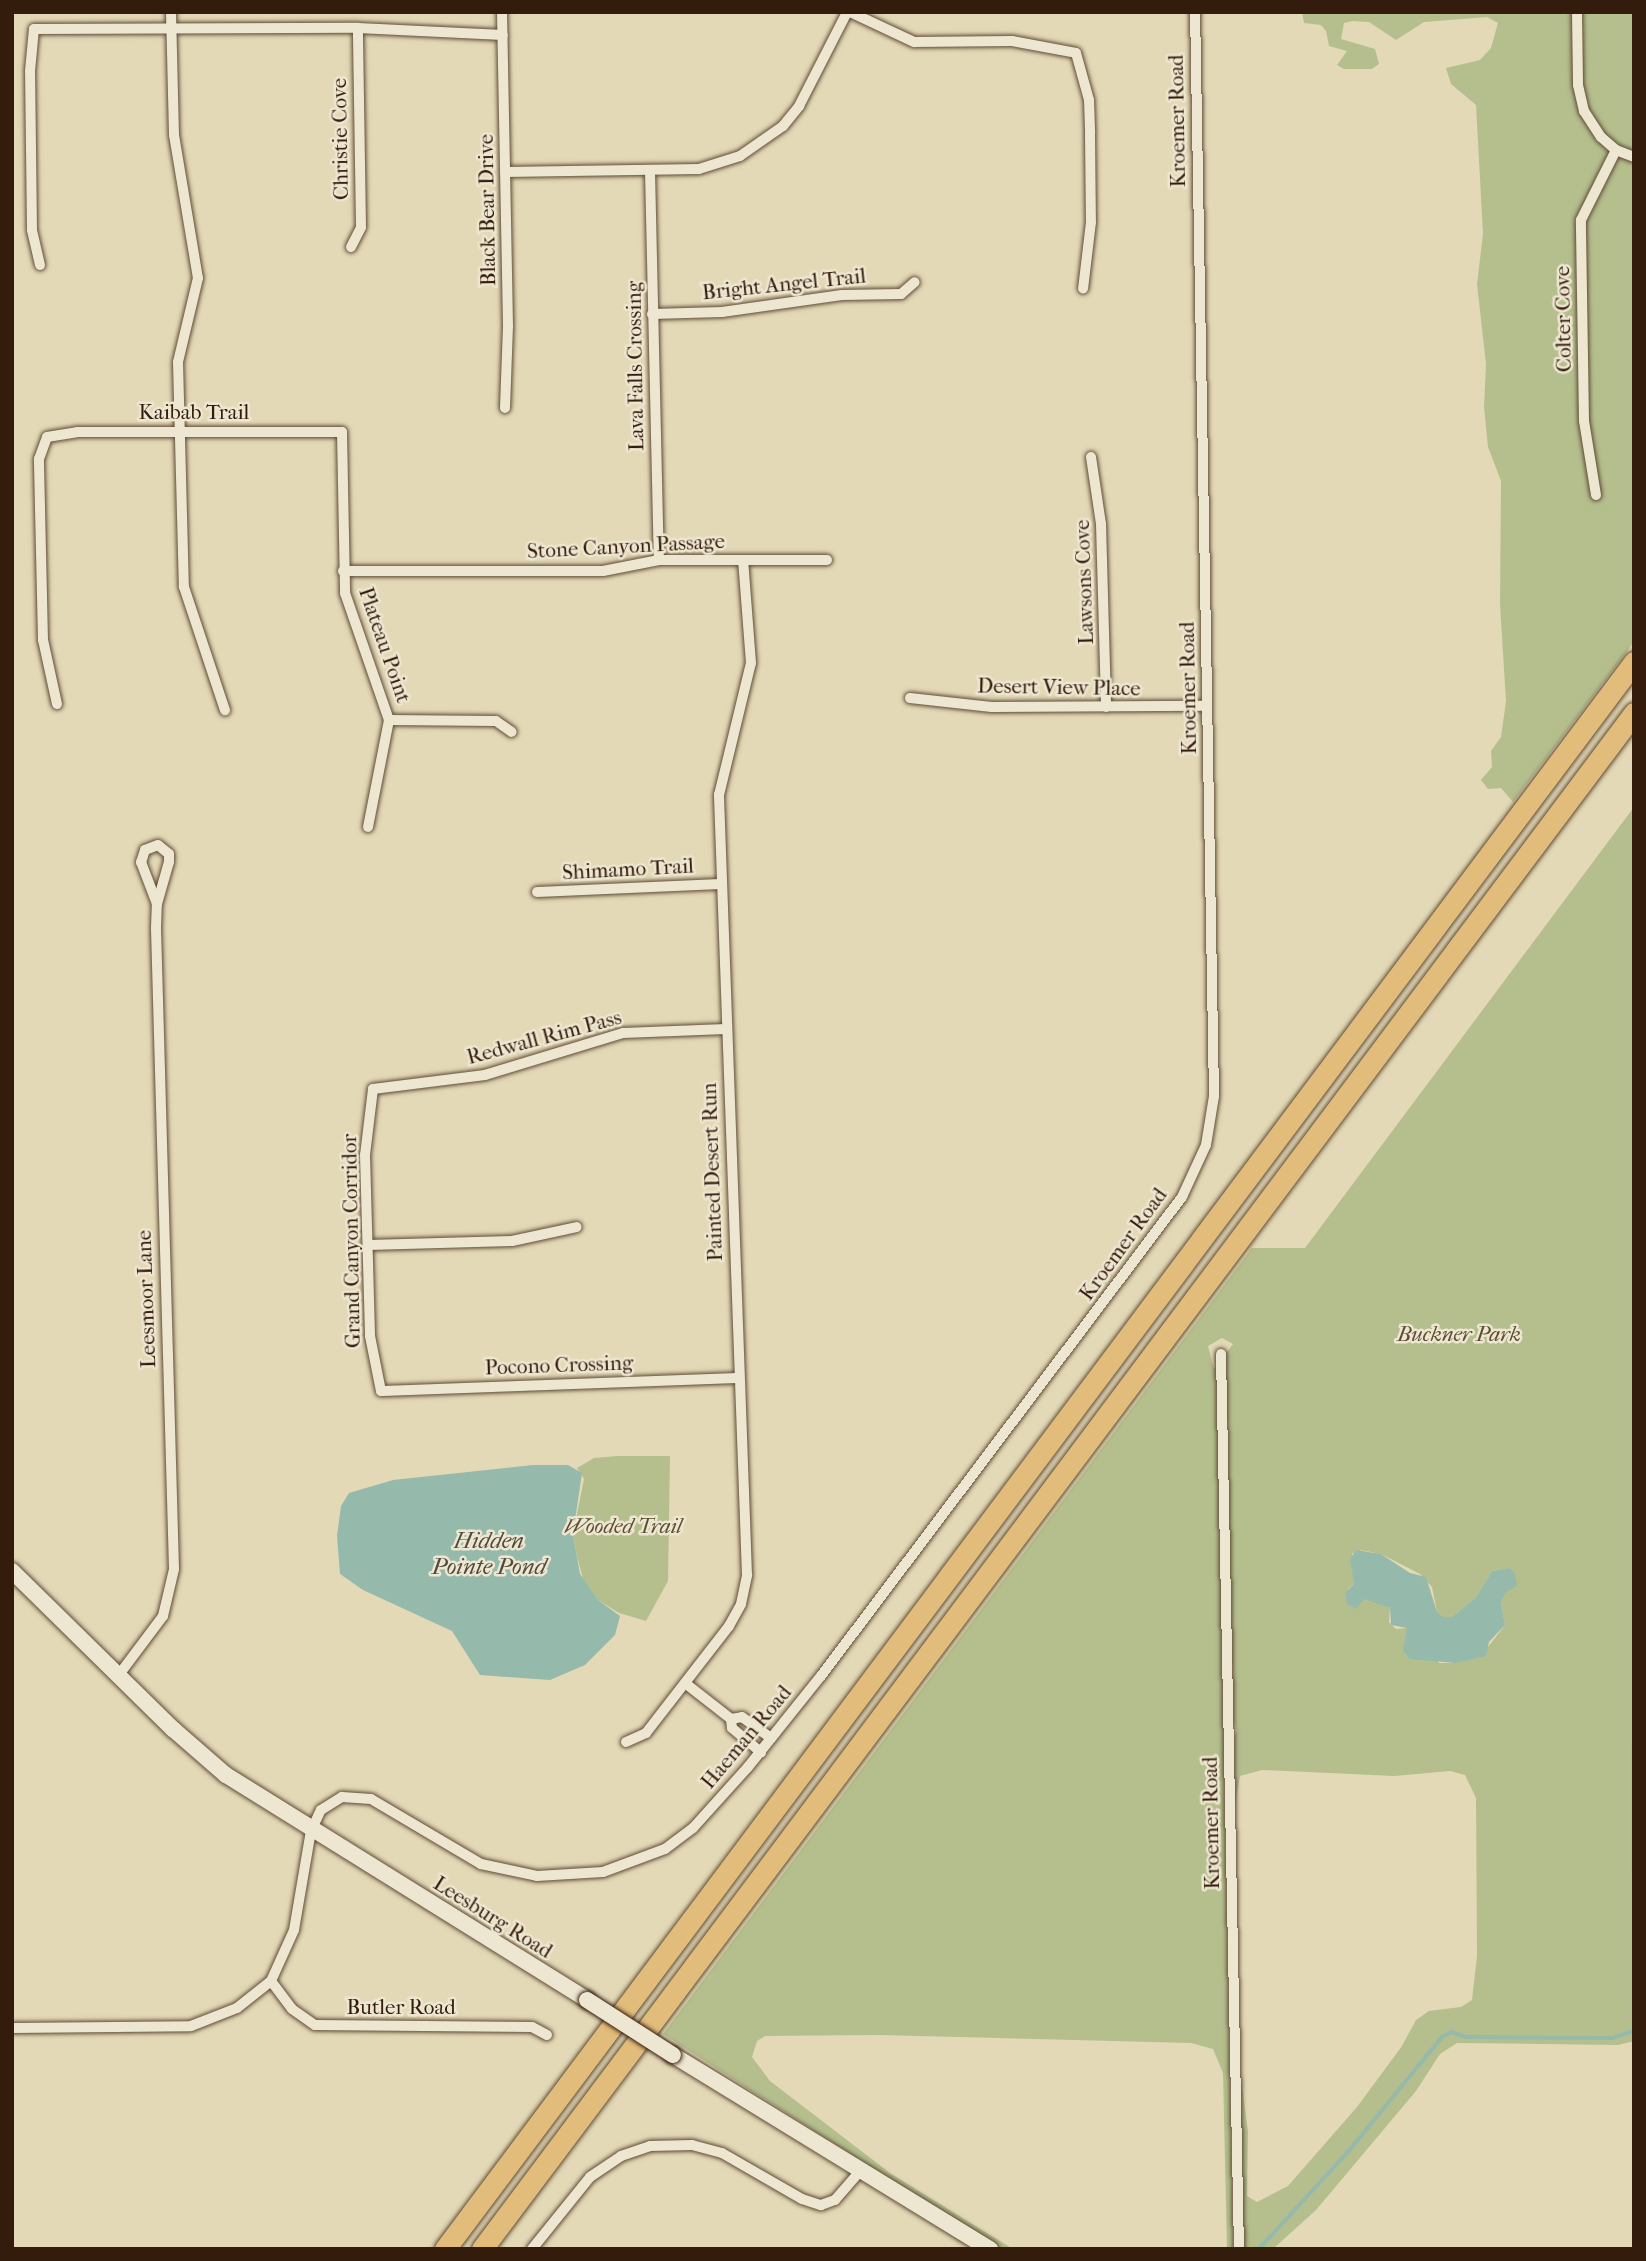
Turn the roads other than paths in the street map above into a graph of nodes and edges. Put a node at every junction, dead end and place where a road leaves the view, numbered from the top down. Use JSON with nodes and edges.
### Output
{"nodes":[{"id":1,"x":171,"y":12,"type":"edge"},
{"id":2,"x":502,"y":12,"type":"edge"},
{"id":3,"x":849,"y":12,"type":"edge"},
{"id":4,"x":1195,"y":12,"type":"edge"},
{"id":5,"x":1577,"y":12,"type":"edge"},
{"id":6,"x":172,"y":27,"type":"junction"},
{"id":7,"x":358,"y":28,"type":"junction"},
{"id":8,"x":503,"y":34,"type":"junction"},
{"id":9,"x":1616,"y":150,"type":"junction"},
{"id":10,"x":1634,"y":157,"type":"edge"},
{"id":11,"x":650,"y":171,"type":"junction"},
{"id":12,"x":505,"y":172,"type":"junction"},
{"id":13,"x":351,"y":247,"type":"dead end"},
{"id":14,"x":40,"y":265,"type":"dead end"},
{"id":15,"x":915,"y":282,"type":"dead end"},
{"id":16,"x":1083,"y":289,"type":"dead end"},
{"id":17,"x":652,"y":314,"type":"junction"},
{"id":18,"x":505,"y":408,"type":"dead end"},
{"id":19,"x":180,"y":431,"type":"junction"},
{"id":20,"x":342,"y":432,"type":"joint"},
{"id":21,"x":1091,"y":457,"type":"dead end"},
{"id":22,"x":1596,"y":495,"type":"dead end"},
{"id":23,"x":659,"y":560,"type":"junction"},
{"id":24,"x":743,"y":560,"type":"junction"},
{"id":25,"x":827,"y":560,"type":"dead end"},
{"id":26,"x":342,"y":571,"type":"junction"},
{"id":27,"x":1634,"y":662,"type":"edge"},
{"id":28,"x":910,"y":698,"type":"dead end"},
{"id":29,"x":57,"y":704,"type":"dead end"},
{"id":30,"x":1207,"y":706,"type":"junction"},
{"id":31,"x":1107,"y":707,"type":"junction"},
{"id":32,"x":225,"y":710,"type":"dead end"},
{"id":33,"x":1634,"y":713,"type":"edge"},
{"id":34,"x":389,"y":720,"type":"junction"},
{"id":35,"x":512,"y":732,"type":"dead end"},
{"id":36,"x":368,"y":827,"type":"dead end"},
{"id":37,"x":722,"y":884,"type":"junction"},
{"id":38,"x":537,"y":892,"type":"dead end"},
{"id":39,"x":157,"y":904,"type":"junction"},
{"id":40,"x":726,"y":1029,"type":"junction"},
{"id":41,"x":373,"y":1089,"type":"joint"},
{"id":42,"x":577,"y":1227,"type":"dead end"},
{"id":43,"x":368,"y":1245,"type":"junction"},
{"id":44,"x":1087,"y":1326,"type":"joint"},
{"id":45,"x":1221,"y":1354,"type":"dead end"},
{"id":46,"x":739,"y":1378,"type":"junction"},
{"id":47,"x":381,"y":1391,"type":"joint"},
{"id":48,"x":12,"y":1570,"type":"edge"},
{"id":49,"x":118,"y":1676,"type":"junction"},
{"id":50,"x":685,"y":1683,"type":"junction"},
{"id":51,"x":731,"y":1719,"type":"junction"},
{"id":52,"x":771,"y":1738,"type":"junction"},
{"id":53,"x":626,"y":1742,"type":"dead end"},
{"id":54,"x":761,"y":1752,"type":"junction"},
{"id":55,"x":311,"y":1830,"type":"junction"},
{"id":56,"x":271,"y":1981,"type":"junction"},
{"id":57,"x":12,"y":2028,"type":"edge"},
{"id":58,"x":547,"y":2035,"type":"dead end"},
{"id":59,"x":861,"y":2170,"type":"junction"},
{"id":60,"x":445,"y":2249,"type":"edge"},
{"id":61,"x":482,"y":2249,"type":"edge"},
{"id":62,"x":532,"y":2249,"type":"edge"},
{"id":63,"x":990,"y":2249,"type":"edge"},
{"id":64,"x":1239,"y":2249,"type":"edge"}],
"edges":[{"from":1,"to":6,"type":"street"},
{"from":2,"to":8,"type":"street","name":"Black Bear Drive"},
{"from":3,"to":11,"type":"street"},
{"from":3,"to":16,"type":"street"},
{"from":4,"to":30,"type":"street","name":"Kroemer Road"},
{"from":5,"to":9,"type":"street"},
{"from":6,"to":7,"type":"street"},
{"from":6,"to":14,"type":"street"},
{"from":6,"to":19,"type":"street"},
{"from":7,"to":8,"type":"street"},
{"from":7,"to":13,"type":"street","name":"Christie Cove"},
{"from":8,"to":12,"type":"street","name":"Black Bear Drive"},
{"from":9,"to":10,"type":"street"},
{"from":9,"to":22,"type":"street","name":"Colter Cove"},
{"from":11,"to":12,"type":"street"},
{"from":11,"to":17,"type":"street","name":"Lava Falls Crossing"},
{"from":12,"to":18,"type":"street","name":"Black Bear Drive"},
{"from":15,"to":17,"type":"street","name":"Bright Angel Trail"},
{"from":17,"to":23,"type":"street","name":"Lava Falls Crossing"},
{"from":19,"to":20,"type":"street","name":"Kaibab Trail"},
{"from":19,"to":29,"type":"street","name":"Kaibab Trail"},
{"from":19,"to":32,"type":"street"},
{"from":20,"to":26,"type":"street","name":"Plateau Point"},
{"from":21,"to":31,"type":"street","name":"Lawsons Cove"},
{"from":23,"to":24,"type":"street","name":"Stone Canyon Passage"},
{"from":23,"to":26,"type":"street","name":"Stone Canyon Passage"},
{"from":24,"to":25,"type":"street","name":"Stone Canyon Passage"},
{"from":24,"to":37,"type":"street","name":"Painted Desert Run"},
{"from":26,"to":34,"type":"street","name":"Plateau Point"},
{"from":27,"to":60,"type":"highway"},
{"from":28,"to":31,"type":"street","name":"Desert View Place"},
{"from":30,"to":31,"type":"street","name":"Desert View Place"},
{"from":30,"to":44,"type":"street","name":"Kroemer Road"},
{"from":33,"to":61,"type":"highway"},
{"from":34,"to":35,"type":"street"},
{"from":34,"to":36,"type":"street","name":"Plateau Point"},
{"from":37,"to":38,"type":"street","name":"Shimamo Trail"},
{"from":37,"to":40,"type":"street","name":"Painted Desert Run"},
{"from":39,"to":39,"type":"street","name":"Leesmoor Lane"},
{"from":39,"to":49,"type":"street","name":"Leesmoor Lane"},
{"from":40,"to":41,"type":"street","name":"Redwall Rim Pass"},
{"from":40,"to":46,"type":"street","name":"Painted Desert Run"},
{"from":41,"to":43,"type":"street","name":"Grand Canyon Corridor"},
{"from":42,"to":43,"type":"street"},
{"from":43,"to":47,"type":"street","name":"Grand Canyon Corridor"},
{"from":44,"to":52,"type":"street","name":"Haeman Road"},
{"from":45,"to":64,"type":"street","name":"Kroemer Road"},
{"from":46,"to":47,"type":"street","name":"Pocono Crossing"},
{"from":46,"to":50,"type":"street","name":"Painted Desert Run"},
{"from":48,"to":49,"type":"main road","name":"Leesburg Road"},
{"from":49,"to":55,"type":"main road","name":"Leesburg Road"},
{"from":50,"to":51,"type":"street"},
{"from":50,"to":53,"type":"street","name":"Painted Desert Run"},
{"from":51,"to":52,"type":"street"},
{"from":51,"to":54,"type":"street"},
{"from":52,"to":54,"type":"street","name":"Haeman Road"},
{"from":54,"to":55,"type":"street","name":"Haeman Road"},
{"from":55,"to":56,"type":"street"},
{"from":55,"to":59,"type":"main road","name":"Leesburg Road","bridge":true},
{"from":56,"to":57,"type":"street"},
{"from":56,"to":58,"type":"street","name":"Butler Road"},
{"from":59,"to":62,"type":"street"},
{"from":59,"to":63,"type":"main road","name":"Leesburg Road"}]}
